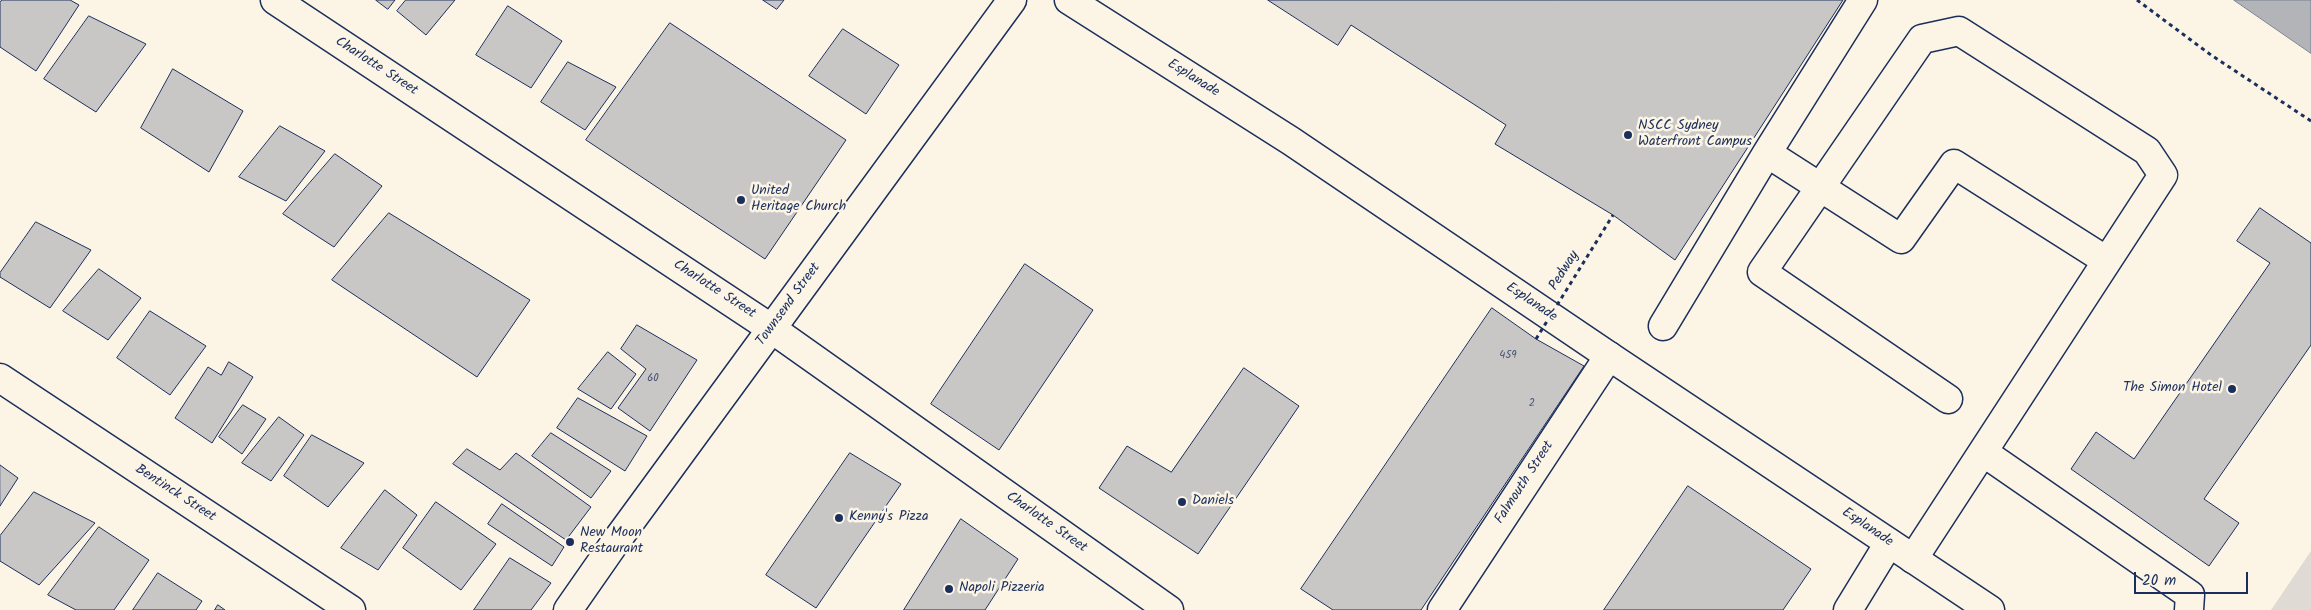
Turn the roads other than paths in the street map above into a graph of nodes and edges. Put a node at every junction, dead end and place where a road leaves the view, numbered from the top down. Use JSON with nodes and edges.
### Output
{"nodes":[{"id":1,"x":275,"y":0,"type":"edge"},
{"id":2,"x":1012,"y":0,"type":"edge"},
{"id":3,"x":1069,"y":0,"type":"edge"},
{"id":4,"x":1864,"y":0,"type":"edge"},
{"id":5,"x":1767,"y":153,"type":"junction"},
{"id":6,"x":1820,"y":186,"type":"junction"},
{"id":7,"x":2107,"y":261,"type":"junction"},
{"id":8,"x":1663,"y":326,"type":"dead end"},
{"id":9,"x":772,"y":328,"type":"junction"},
{"id":10,"x":1609,"y":356,"type":"junction"},
{"id":11,"x":0,"y":378,"type":"edge"},
{"id":12,"x":1948,"y":399,"type":"dead end"},
{"id":13,"x":1983,"y":452,"type":"junction"},
{"id":14,"x":1889,"y":542,"type":"junction"},
{"id":15,"x":1913,"y":559,"type":"junction"},
{"id":16,"x":351,"y":610,"type":"edge"},
{"id":17,"x":568,"y":610,"type":"edge"},
{"id":18,"x":1169,"y":610,"type":"edge"},
{"id":19,"x":1442,"y":610,"type":"edge"},
{"id":20,"x":1848,"y":610,"type":"edge"},
{"id":21,"x":1990,"y":610,"type":"edge"},
{"id":22,"x":2189,"y":610,"type":"edge"}],
"edges":[{"from":1,"to":9,"type":"main road","name":"Charlotte Street"},
{"from":2,"to":9,"type":"main road","name":"Townsend Street"},
{"from":3,"to":10,"type":"main road","name":"Esplanade"},
{"from":4,"to":5,"type":"main road"},
{"from":5,"to":6,"type":"main road"},
{"from":5,"to":8,"type":"main road"},
{"from":6,"to":7,"type":"main road"},
{"from":6,"to":7,"type":"main road"},
{"from":6,"to":12,"type":"main road"},
{"from":7,"to":13,"type":"main road"},
{"from":9,"to":17,"type":"main road","name":"Townsend Street"},
{"from":9,"to":18,"type":"main road","name":"Charlotte Street"},
{"from":10,"to":14,"type":"main road","name":"Esplanade"},
{"from":10,"to":19,"type":"main road","name":"Falmouth Street"},
{"from":11,"to":16,"type":"main road","name":"Bentinck Street"},
{"from":13,"to":15,"type":"main road"},
{"from":13,"to":22,"type":"main road"},
{"from":14,"to":15,"type":"main road","name":"Esplanade"},
{"from":14,"to":20,"type":"main road"},
{"from":15,"to":21,"type":"main road","name":"Esplanade"}]}
